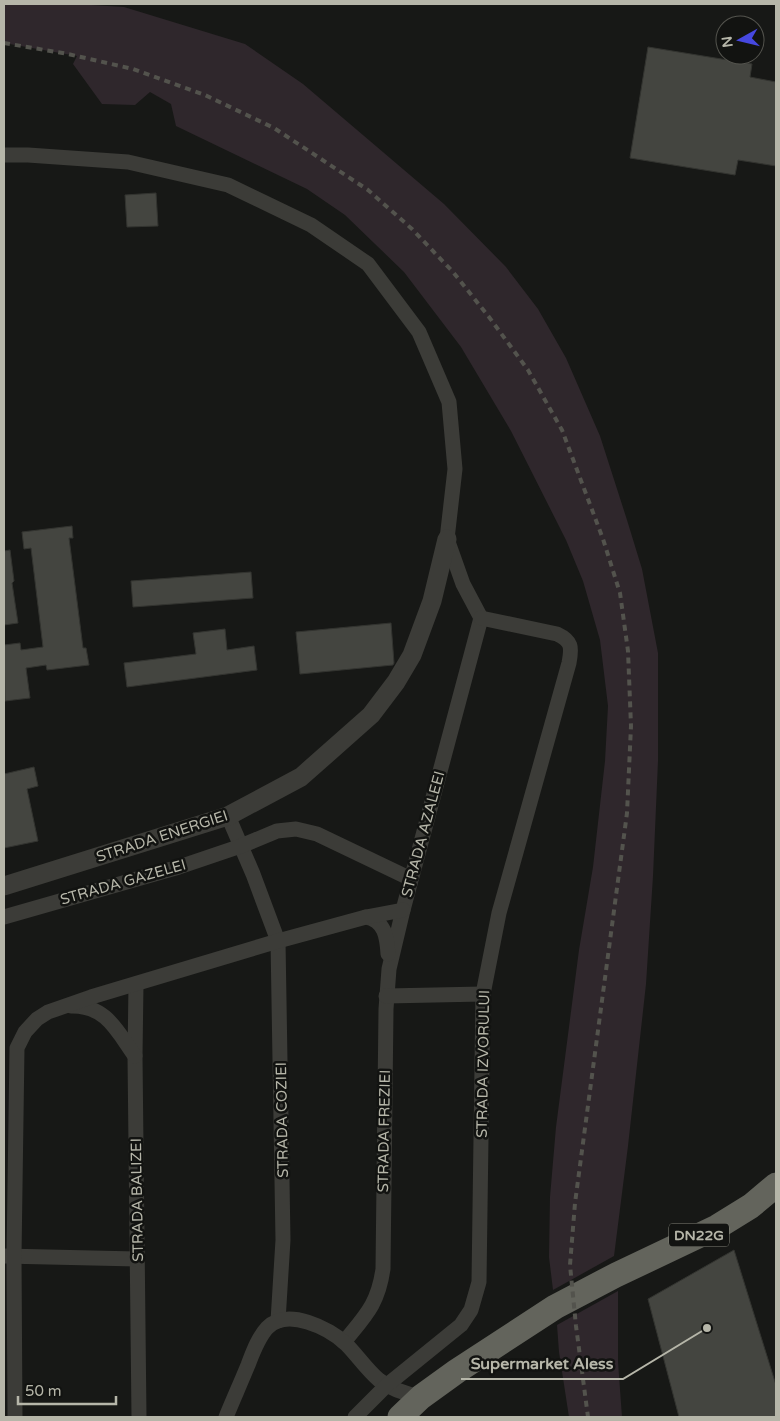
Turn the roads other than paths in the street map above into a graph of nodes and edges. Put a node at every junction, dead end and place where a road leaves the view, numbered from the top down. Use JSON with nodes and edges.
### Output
{"nodes":[{"id":1,"x":4,"y":155,"type":"edge"},
{"id":2,"x":447,"y":539,"type":"junction"},
{"id":3,"x":481,"y":618,"type":"junction"},
{"id":4,"x":228,"y":816,"type":"junction"},
{"id":5,"x":241,"y":846,"type":"junction"},
{"id":6,"x":411,"y":880,"type":"junction"},
{"id":7,"x":4,"y":886,"type":"edge"},
{"id":8,"x":403,"y":910,"type":"junction"},
{"id":9,"x":366,"y":916,"type":"junction"},
{"id":10,"x":4,"y":917,"type":"edge"},
{"id":11,"x":278,"y":941,"type":"junction"},
{"id":12,"x":389,"y":969,"type":"junction"},
{"id":13,"x":136,"y":984,"type":"junction"},
{"id":14,"x":483,"y":994,"type":"junction"},
{"id":15,"x":386,"y":996,"type":"junction"},
{"id":16,"x":65,"y":1007,"type":"junction"},
{"id":17,"x":135,"y":1056,"type":"junction"},
{"id":18,"x":776,"y":1185,"type":"edge"},
{"id":19,"x":9,"y":1256,"type":"edge"},
{"id":20,"x":137,"y":1259,"type":"junction"},
{"id":21,"x":278,"y":1321,"type":"junction"},
{"id":22,"x":344,"y":1342,"type":"junction"},
{"id":23,"x":387,"y":1385,"type":"junction"},
{"id":24,"x":421,"y":1397,"type":"junction"},
{"id":25,"x":15,"y":1417,"type":"edge"},
{"id":26,"x":138,"y":1417,"type":"edge"},
{"id":27,"x":226,"y":1417,"type":"edge"},
{"id":28,"x":355,"y":1417,"type":"edge"},
{"id":29,"x":400,"y":1417,"type":"edge"}],
"edges":[{"from":1,"to":2,"type":"street","name":"STRADA ENERGIEI"},
{"from":2,"to":3,"type":"street"},
{"from":2,"to":4,"type":"street","name":"STRADA ENERGIEI"},
{"from":3,"to":6,"type":"street","name":"STRADA AZALEEI"},
{"from":3,"to":14,"type":"street","name":"STRADA IZVORULUI"},
{"from":4,"to":5,"type":"street","name":"STRADA COZIEI"},
{"from":4,"to":7,"type":"street","name":"STRADA ENERGIEI"},
{"from":5,"to":6,"type":"street","name":"STRADA GAZELEI"},
{"from":5,"to":10,"type":"street","name":"STRADA GAZELEI"},
{"from":5,"to":11,"type":"street","name":"STRADA COZIEI"},
{"from":6,"to":8,"type":"street","name":"STRADA AZALEEI"},
{"from":8,"to":9,"type":"street","name":"STRADA AZALEEI"},
{"from":8,"to":12,"type":"street","name":"STRADA FREZIEI"},
{"from":9,"to":11,"type":"street","name":"STRADA AZALEEI"},
{"from":9,"to":12,"type":"street"},
{"from":11,"to":13,"type":"street","name":"STRADA AZALEEI"},
{"from":11,"to":21,"type":"street","name":"STRADA COZIEI"},
{"from":12,"to":15,"type":"street","name":"STRADA FREZIEI"},
{"from":13,"to":16,"type":"street","name":"STRADA AZALEEI"},
{"from":13,"to":17,"type":"street","name":"STRADA BALIZEI"},
{"from":14,"to":15,"type":"street"},
{"from":14,"to":23,"type":"street","name":"STRADA IZVORULUI"},
{"from":15,"to":22,"type":"street","name":"STRADA FREZIEI"},
{"from":16,"to":17,"type":"street","name":"STRADA AZALEEI"},
{"from":16,"to":19,"type":"street","name":"STRADA AZALEEI"},
{"from":17,"to":20,"type":"street","name":"STRADA BALIZEI"},
{"from":18,"to":24,"type":"highway","number":"DN22G"},
{"from":19,"to":20,"type":"street"},
{"from":19,"to":25,"type":"street","name":"STRADA AZALEEI"},
{"from":20,"to":26,"type":"street","name":"STRADA BALIZEI"},
{"from":21,"to":22,"type":"street"},
{"from":21,"to":27,"type":"street"},
{"from":22,"to":23,"type":"street"},
{"from":23,"to":24,"type":"street"},
{"from":23,"to":28,"type":"street","name":"STRADA IZVORULUI"},
{"from":24,"to":29,"type":"highway","number":"DN22G"}]}
